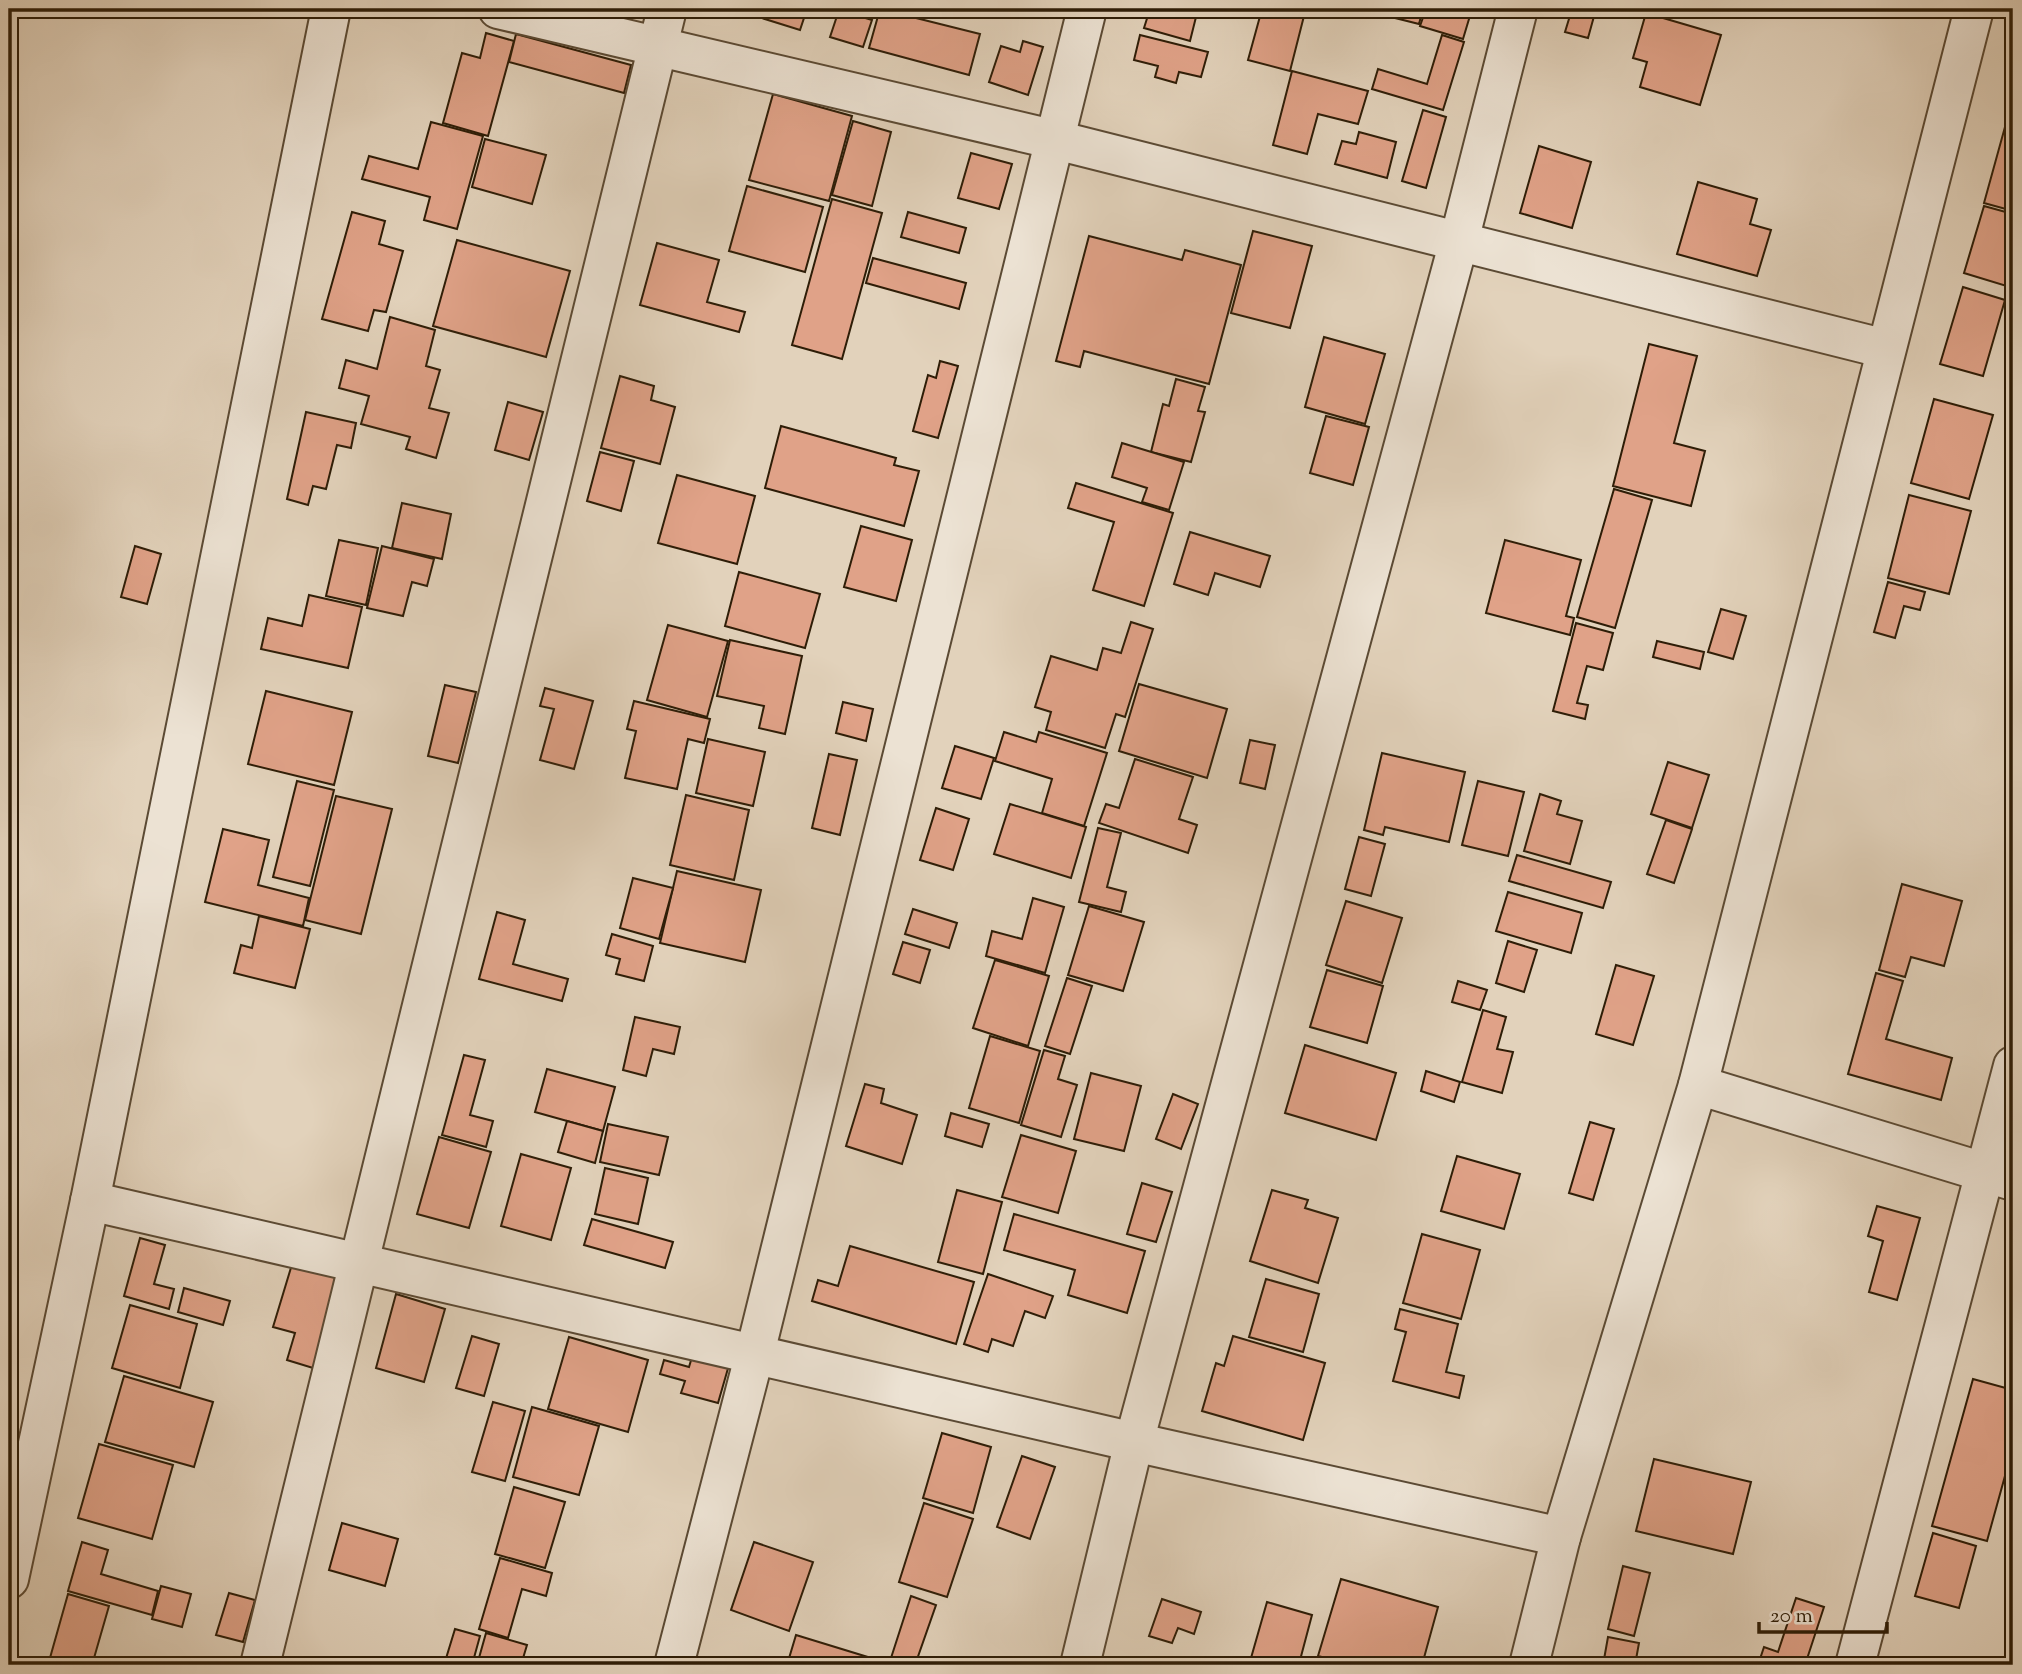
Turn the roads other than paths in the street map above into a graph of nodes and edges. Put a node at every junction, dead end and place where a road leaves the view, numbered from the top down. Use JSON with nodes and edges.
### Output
{"nodes":[{"id":1,"x":331,"y":9,"type":"edge"},
{"id":2,"x":498,"y":9,"type":"edge"},
{"id":3,"x":667,"y":9,"type":"edge"},
{"id":4,"x":1087,"y":9,"type":"edge"},
{"id":5,"x":1518,"y":9,"type":"edge"},
{"id":6,"x":1974,"y":9,"type":"edge"},
{"id":7,"x":658,"y":46,"type":"junction"},
{"id":8,"x":1056,"y":140,"type":"junction"},
{"id":9,"x":1459,"y":241,"type":"junction"},
{"id":10,"x":1886,"y":349,"type":"junction"},
{"id":11,"x":2013,"y":1066,"type":"edge"},
{"id":12,"x":1698,"y":1085,"type":"junction"},
{"id":13,"x":1999,"y":1177,"type":"edge"},
{"id":14,"x":90,"y":1201,"type":"junction"},
{"id":15,"x":358,"y":1263,"type":"junction"},
{"id":16,"x":755,"y":1353,"type":"junction"},
{"id":17,"x":1134,"y":1442,"type":"junction"},
{"id":18,"x":1561,"y":1537,"type":"junction"},
{"id":19,"x":9,"y":1579,"type":"edge"},
{"id":20,"x":260,"y":1665,"type":"edge"},
{"id":21,"x":674,"y":1665,"type":"edge"},
{"id":22,"x":1080,"y":1665,"type":"edge"},
{"id":23,"x":1529,"y":1665,"type":"edge"},
{"id":24,"x":1855,"y":1665,"type":"edge"}],
"edges":[{"from":1,"to":14,"type":"street"},
{"from":2,"to":7,"type":"street"},
{"from":3,"to":7,"type":"street"},
{"from":4,"to":8,"type":"street"},
{"from":5,"to":9,"type":"street"},
{"from":6,"to":10,"type":"street"},
{"from":7,"to":8,"type":"street"},
{"from":7,"to":15,"type":"street"},
{"from":8,"to":9,"type":"street"},
{"from":8,"to":16,"type":"street"},
{"from":9,"to":10,"type":"street"},
{"from":9,"to":17,"type":"street"},
{"from":10,"to":12,"type":"street"},
{"from":11,"to":13,"type":"street"},
{"from":12,"to":13,"type":"street"},
{"from":12,"to":18,"type":"street"},
{"from":13,"to":24,"type":"street"},
{"from":14,"to":15,"type":"street"},
{"from":14,"to":19,"type":"street"},
{"from":15,"to":16,"type":"street"},
{"from":15,"to":20,"type":"street"},
{"from":16,"to":17,"type":"street"},
{"from":16,"to":21,"type":"street"},
{"from":17,"to":18,"type":"street"},
{"from":17,"to":22,"type":"street"},
{"from":18,"to":23,"type":"street"}]}
